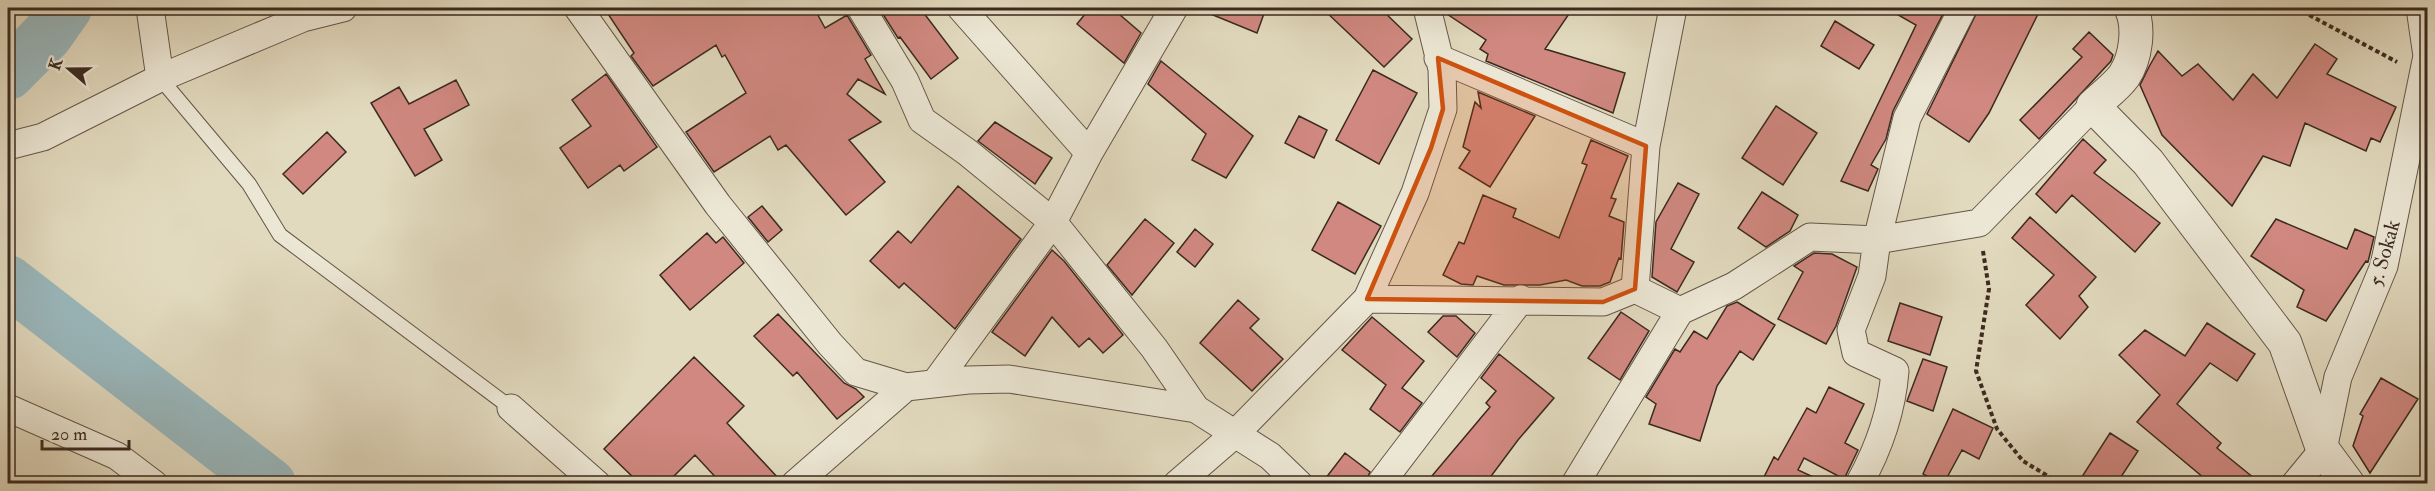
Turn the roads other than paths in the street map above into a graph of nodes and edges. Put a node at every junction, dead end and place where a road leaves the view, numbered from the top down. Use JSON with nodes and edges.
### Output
{"nodes":[{"id":1,"x":150,"y":8,"type":"edge"},
{"id":2,"x":343,"y":8,"type":"edge"},
{"id":3,"x":578,"y":8,"type":"edge"},
{"id":4,"x":861,"y":8,"type":"edge"},
{"id":5,"x":961,"y":8,"type":"edge"},
{"id":6,"x":1174,"y":8,"type":"edge"},
{"id":7,"x":1427,"y":8,"type":"edge"},
{"id":8,"x":1673,"y":8,"type":"edge"},
{"id":9,"x":1963,"y":8,"type":"edge"},
{"id":10,"x":2133,"y":8,"type":"edge"},
{"id":11,"x":2420,"y":8,"type":"edge"},
{"id":12,"x":1438,"y":58,"type":"junction"},
{"id":13,"x":160,"y":78,"type":"junction"},
{"id":14,"x":2090,"y":109,"type":"junction"},
{"id":15,"x":8,"y":146,"type":"edge"},
{"id":16,"x":1646,"y":146,"type":"junction"},
{"id":17,"x":2419,"y":149,"type":"edge"},
{"id":18,"x":1089,"y":153,"type":"junction"},
{"id":19,"x":1053,"y":222,"type":"junction"},
{"id":20,"x":1876,"y":240,"type":"junction"},
{"id":21,"x":1635,"y":289,"type":"junction"},
{"id":22,"x":1367,"y":299,"type":"junction"},
{"id":23,"x":1521,"y":299,"type":"junction"},
{"id":24,"x":1680,"y":311,"type":"junction"},
{"id":25,"x":935,"y":384,"type":"junction"},
{"id":26,"x":906,"y":387,"type":"junction"},
{"id":27,"x":8,"y":408,"type":"edge"},
{"id":28,"x":511,"y":408,"type":"joint"},
{"id":29,"x":1196,"y":408,"type":"junction"},
{"id":30,"x":1236,"y":433,"type":"junction"},
{"id":31,"x":2315,"y":469,"type":"edge"},
{"id":32,"x":154,"y":483,"type":"edge"},
{"id":33,"x":597,"y":483,"type":"edge"},
{"id":34,"x":795,"y":483,"type":"edge"},
{"id":35,"x":1177,"y":483,"type":"edge"},
{"id":36,"x":1299,"y":483,"type":"edge"},
{"id":37,"x":1380,"y":483,"type":"edge"},
{"id":38,"x":1575,"y":483,"type":"edge"},
{"id":39,"x":1859,"y":483,"type":"edge"},
{"id":40,"x":2348,"y":483,"type":"edge"}],
"edges":[{"from":1,"to":13,"type":"street"},
{"from":2,"to":13,"type":"street"},
{"from":3,"to":26,"type":"street"},
{"from":4,"to":19,"type":"street"},
{"from":5,"to":18,"type":"street"},
{"from":6,"to":18,"type":"street"},
{"from":7,"to":12,"type":"street"},
{"from":8,"to":16,"type":"street"},
{"from":9,"to":20,"type":"street"},
{"from":10,"to":14,"type":"street"},
{"from":11,"to":17,"type":"street","name":"5. Sokak"},
{"from":12,"to":16,"type":"street"},
{"from":12,"to":22,"type":"street"},
{"from":13,"to":15,"type":"street"},
{"from":13,"to":28,"type":"lane"},
{"from":14,"to":20,"type":"street"},
{"from":14,"to":31,"type":"street"},
{"from":16,"to":21,"type":"street"},
{"from":17,"to":31,"type":"street","name":"5. Sokak"},
{"from":18,"to":19,"type":"street"},
{"from":19,"to":25,"type":"street"},
{"from":19,"to":29,"type":"street"},
{"from":20,"to":24,"type":"street"},
{"from":20,"to":39,"type":"street"},
{"from":21,"to":23,"type":"street"},
{"from":21,"to":24,"type":"street"},
{"from":22,"to":23,"type":"street"},
{"from":22,"to":30,"type":"street"},
{"from":23,"to":37,"type":"street"},
{"from":24,"to":38,"type":"street"},
{"from":25,"to":26,"type":"street"},
{"from":25,"to":29,"type":"street"},
{"from":26,"to":34,"type":"street"},
{"from":27,"to":32,"type":"street"},
{"from":28,"to":33,"type":"street"},
{"from":29,"to":30,"type":"street"},
{"from":30,"to":35,"type":"street"},
{"from":30,"to":36,"type":"street"},
{"from":31,"to":40,"type":"street"}]}
